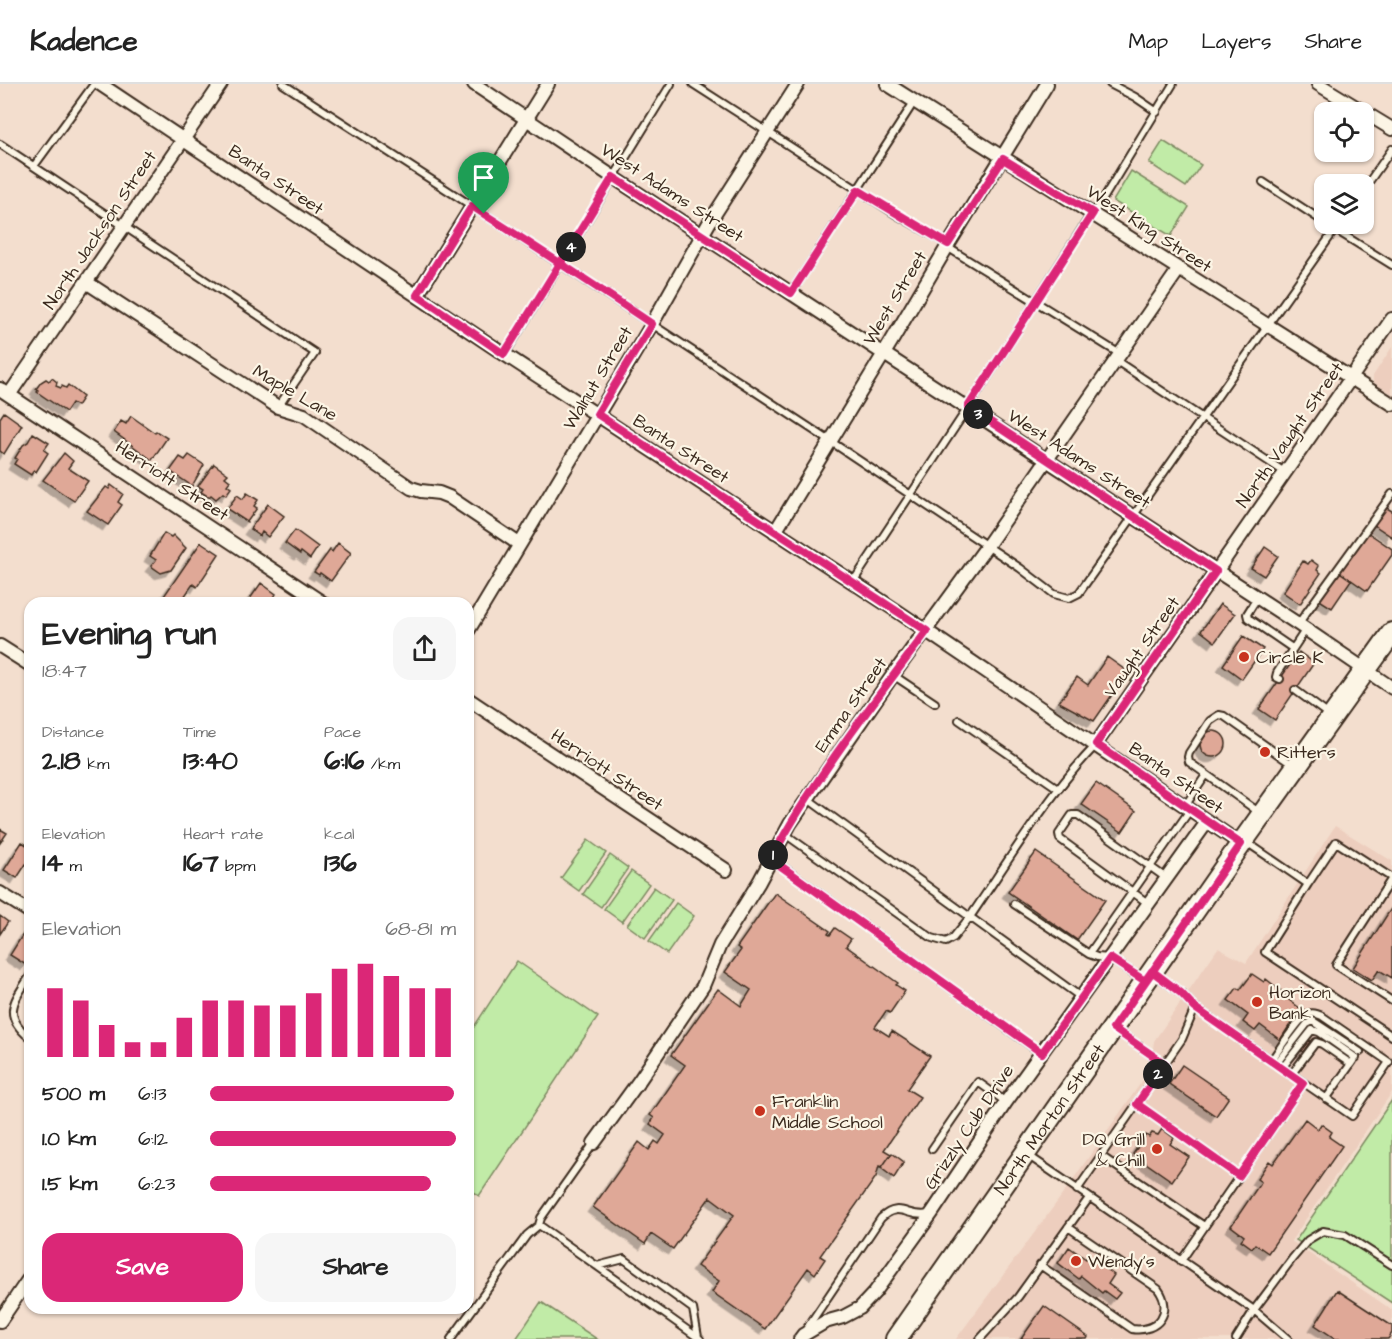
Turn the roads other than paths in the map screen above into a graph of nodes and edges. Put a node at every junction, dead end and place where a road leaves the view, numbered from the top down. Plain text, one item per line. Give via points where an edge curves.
1 (94, 84) edge
2 (100, 84) edge
3 (221, 84) edge
4 (283, 84) edge
5 (474, 84) edge
6 (548, 84) edge
7 (671, 84) edge
8 (693, 84) edge
9 (798, 84) edge
10 (887, 84) edge
11 (1047, 84) edge
12 (1110, 84) edge
13 (1173, 84) edge
14 (1318, 84) edge
15 (914, 102) junction
16 (1157, 112) junction
17 (527, 119) junction
18 (1392, 129) edge
19 (768, 131) junction
20 (184, 140) junction
21 (0, 144) edge
22 (1392, 149) edge
23 (1003, 159) junction
24 (34, 166) junction
25 (1374, 175) edge
26 (613, 177) junction
27 (1263, 182) dead end
28 (858, 190) junction
29 (472, 206) junction
30 (1093, 213) junction
31 (1314, 216) edge
32 (125, 225) junction
33 (1331, 234) edge
34 (1348, 234) edge
35 (702, 235) junction
36 (947, 246) junction
37 (560, 264) junction
38 (1392, 265) edge
39 (1179, 269) junction
40 (86, 282) junction
41 (791, 293) junction
42 (417, 295) junction
43 (1035, 302) junction
44 (1392, 320) edge
45 (652, 324) junction
46 (1267, 325) junction
47 (884, 352) junction
48 (504, 354) junction
49 (1117, 357) junction
50 (1352, 379) junction
51 (4, 392) edge
52 (1392, 404) edge
53 (278, 407) junction
54 (968, 407) junction
55 (597, 414) junction
56 (1201, 418) junction
57 (830, 441) junction
58 (1047, 460) junction
59 (1287, 473) junction
60 (1392, 494) edge
61 (909, 495) junction
62 (1134, 516) junction
63 (775, 532) junction
64 (519, 544) junction
65 (987, 546) junction
66 (1216, 571) junction
67 (853, 582) junction
68 (314, 597) edge
69 (1257, 598) junction
70 (474, 621) edge
71 (1302, 626) junction
72 (927, 631) junction
73 (1391, 636) edge
74 (0, 646) edge
75 (1292, 648) junction
76 (24, 662) edge
77 (1366, 670) junction
78 (893, 675) junction
79 (1280, 679) dead end
80 (1392, 688) edge
81 (1295, 690) dead end
82 (474, 703) edge
83 (935, 703) dead end
84 (1332, 717) junction
85 (959, 720) dead end
86 (1096, 744) junction
87 (1296, 768) junction
88 (1206, 775) junction
89 (1059, 789) junction
90 (807, 799) junction
91 (1188, 808) junction
92 (1263, 815) junction
93 (1207, 822) junction
94 (784, 834) junction
95 (1243, 842) junction
96 (771, 859) junction
97 (1150, 867) junction
98 (726, 870) dead end
99 (1392, 878) edge
100 (1167, 879) junction
101 (1308, 884) junction
102 (1132, 891) junction
103 (0, 892) edge
104 (1014, 904) dead end
105 (1149, 904) junction
106 (24, 908) edge
107 (970, 917) junction
108 (1089, 954) junction
109 (1110, 958) junction
110 (1148, 976) junction
111 (24, 985) edge
112 (1082, 998) junction
113 (1392, 1001) edge
114 (1195, 1008) junction
115 (1113, 1028) junction
116 (24, 1032) edge
117 (1392, 1036) edge
118 (1360, 1052) junction
119 (1042, 1053) junction
120 (1165, 1064) junction
121 (1276, 1064) junction
122 (1351, 1064) junction
123 (1291, 1075) junction
124 (1303, 1083) junction
125 (1326, 1099) junction
126 (1006, 1102) junction
127 (1137, 1104) junction
128 (594, 1143) joint
129 (932, 1149) dead end
130 (1024, 1153) junction
131 (1101, 1156) junction
132 (1239, 1176) junction
133 (1077, 1190) junction
134 (1089, 1198) junction
135 (932, 1213) junction
136 (539, 1225) junction
137 (1204, 1226) junction
138 (1068, 1227) junction
139 (1181, 1261) junction
140 (1040, 1265) junction
141 (1392, 1265) edge
142 (597, 1266) junction
143 (24, 1286) edge
144 (474, 1308) edge
145 (1254, 1310) junction
146 (469, 1314) edge
147 (0, 1321) edge
148 (801, 1337) edge
149 (699, 1338) edge
150 (451, 1339) edge
151 (896, 1339) edge
152 (980, 1339) edge
153 (1236, 1339) edge
154 (1288, 1339) edge

1 - 24 lane
2 - 20 street, Banta Street
3 - 20 street, North Jackson Street
4 - 29 lane
5 - 17 street, West Adams Street
6 - 17 street
7 - 26 lane
8 - 19 lane
9 - 19 street, Walnut Street
10 - 15 street, West King Street
11 - 23 street, West Street
12 - 16 lane
13 - 16 lane
14 - 18 street
15 - 23 street, West King Street
15 - 28 lane
16 - 30 lane
17 - 26 street, West Adams Street
17 - 29 street
19 - 28 lane
19 - 35 street, Walnut Street
20 - 32 street, North Jackson Street
20 - 42 street, Banta Street
21 - 24 lane
22 - 25 lane
23 - 30 street, West King Street
23 - 36 street, West Street
24 - 32 lane
26 - 35 street, West Adams Street
26 - 37 lane
27 - 31 lane
28 - 36 lane
28 - 41 lane
29 - 37 lane
29 - 42 street
30 - 39 street, West King Street
30 - 43 lane
32 - 40 street, North Jackson Street
32 - 53 lane via 315,353
33 - 46 lane
34 - 38 lane
35 - 41 street, West Adams Street
35 - 45 street, Walnut Street
36 - 43 lane
36 - 47 street, West Street
37 - 45 lane
37 - 48 lane
39 - 46 street, West King Street
39 - 49 street, Emma Street
40 - 51 street, North Jackson Street
40 - 53 street, Maple Lane
41 - 47 street, West Adams Street
42 - 48 street, Banta Street
43 - 49 lane
43 - 54 lane
44 - 50 street, North Vaught Street
45 - 55 street, Walnut Street
45 - 57 lane
46 - 50 street, West King Street
46 - 56 lane
47 - 54 street, West Adams Street
47 - 57 street, West Street
48 - 55 street, Banta Street
49 - 56 lane
49 - 58 street, Emma Street
50 - 52 street, West King Street
50 - 59 street, North Vaught Street
51 - 68 street, Herriott Street
53 - 64 street, Maple Lane via 304,415 411,488 449,497
54 - 58 street, West Adams Street
54 - 61 lane
55 - 63 street, Banta Street
55 - 64 street, Walnut Street
56 - 59 lane
56 - 62 lane
57 - 61 lane
57 - 63 street, West Street
58 - 62 street, West Adams Street
58 - 65 street, Emma Street
59 - 66 street, North Vaught Street
60 - 71 lane
61 - 65 lane
61 - 67 lane
62 - 65 lane via 1079,593 1069,598 1054,594
62 - 66 street, West Adams Street
63 - 67 street, Banta Street
64 - 70 street, Walnut Street
65 - 72 street, Emma Street
66 - 69 street, West Adams Street
66 - 86 street, Vaught Street
67 - 72 street, Banta Street
69 - 71 street, West Adams Street
69 - 75 lane via 1248,618
71 - 75 lane
71 - 77 street, West Adams Street
72 - 78 street, Emma Street
72 - 86 street, Banta Street
73 - 77 main road, North Morton Street
74 - 76 street
75 - 79 lane via 1276,673
77 - 80 street, West Adams Street
77 - 84 main road, North Morton Street
78 - 83 lane
78 - 90 street, Emma Street
81 - 84 lane
82 - 98 street, Herriott Street
84 - 87 main road, North Morton Street
85 - 89 lane
86 - 89 lane
86 - 91 street, Banta Street
87 - 88 lane via 1219,715 1209,721 1188,757
87 - 92 main road, North Morton Street
88 - 91 lane
88 - 92 lane
89 - 107 lane
90 - 94 street, Emma Street
90 - 107 lane
91 - 93 street, Banta Street
91 - 97 lane
92 - 95 main road, North Morton Street
93 - 95 street, Banta Street
93 - 100 street, Grizzly Cub Drive
94 - 96 street, Emma Street
94 - 107 lane via 932,938 946,942
95 - 101 lane
95 - 110 main road, North Morton Street
96 - 119 lane
96 - 128 street, Emma Street via 720,945 703,986
97 - 100 lane
97 - 102 lane
97 - 102 lane via 1072,815 1059,834 1060,839
99 - 101 lane via 1336,842
99 - 113 lane via 1336,965
100 - 105 street, Grizzly Cub Drive
101 - 117 lane via 1265,952
102 - 105 lane
102 - 108 lane
103 - 106 street
104 - 108 lane
105 - 109 street, Grizzly Cub Drive
107 - 112 lane
108 - 109 lane
109 - 110 lane
109 - 112 street, Grizzly Cub Drive
110 - 114 lane via 1181,993
110 - 115 main road, North Morton Street
111 - 116 lane via 12,1014
112 - 119 street, Grizzly Cub Drive
114 - 120 lane via 1182,1039
114 - 121 lane
115 - 120 lane
115 - 130 main road, North Morton Street
118 - 121 lane via 1312,1030
118 - 121 lane via 1322,1016 1313,1013 1301,1020
118 - 122 lane
118 - 125 lane via 1389,1062 1352,1116
119 - 126 street, Grizzly Cub Drive
120 - 127 lane
121 - 123 lane
122 - 123 lane via 1316,1042
122 - 125 lane
123 - 124 lane
124 - 125 lane
124 - 132 lane
126 - 129 lane via 978,1082
126 - 135 street, Grizzly Cub Drive
127 - 131 lane
127 - 132 lane
128 - 136 lane
130 - 133 lane
130 - 151 main road, North Morton Street
131 - 133 lane
131 - 137 lane
132 - 137 lane
133 - 134 lane
134 - 138 lane
134 - 139 lane
135 - 148 street, Grizzly Cub Drive via 860,1308
135 - 148 lane via 889,1211
136 - 142 lane
136 - 144 lane via 527,1235
137 - 139 lane
138 - 140 lane
138 - 140 lane via 1158,1288 1164,1297 1161,1318 1144,1331 1132,1329
139 - 145 lane
140 - 152 lane via 1018,1297
141 - 145 lane via 1345,1235 1323,1231 1308,1240
142 - 149 lane
142 - 149 lane via 624,1260 693,1309
143 - 147 street
145 - 153 lane
145 - 154 lane
146 - 150 lane

